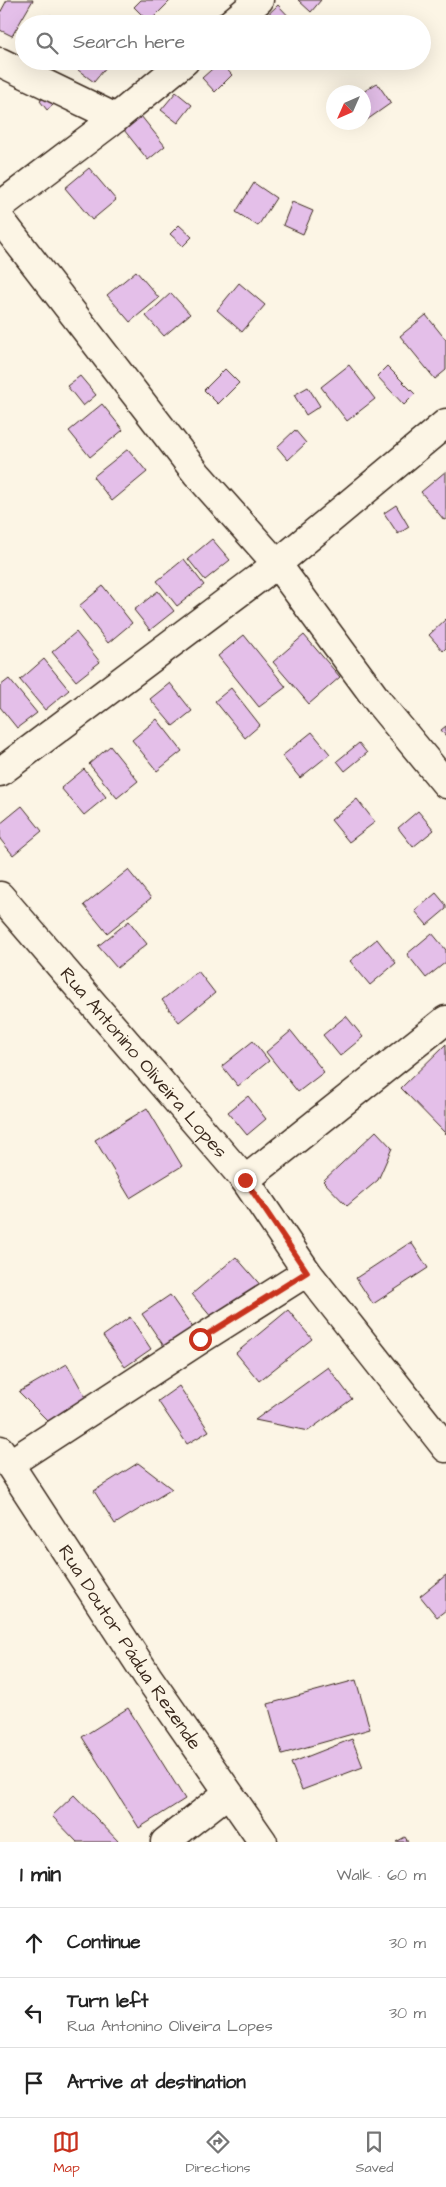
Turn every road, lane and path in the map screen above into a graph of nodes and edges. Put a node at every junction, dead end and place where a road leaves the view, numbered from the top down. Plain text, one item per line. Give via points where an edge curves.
1 (259, 0) edge
2 (241, 15) edge
3 (0, 62) edge
4 (15, 69) edge
5 (17, 70) edge
6 (174, 70) edge
7 (116, 118) junction
8 (0, 206) edge
9 (0, 219) edge
10 (446, 423) edge
11 (277, 564) junction
12 (0, 772) edge
13 (446, 784) edge
14 (0, 896) edge
15 (446, 1020) edge
16 (245, 1180) junction
17 (307, 1272) junction
18 (446, 1448) edge
19 (5, 1457) edge
20 (228, 1793) junction
21 (165, 1842) edge
22 (263, 1842) edge

1 - 2 street
3 - 4 street
5 - 7 street
6 - 7 street
7 - 8 street
9 - 11 street via 196,474
10 - 11 street
11 - 12 street
11 - 13 street via 380,704
14 - 16 street, Rua Antonino Oliveira Lopes
15 - 16 street
16 - 17 street, Rua Antonino Oliveira Lopes
17 - 18 street, Rua Antonino Oliveira Lopes
17 - 19 street
19 - 20 street, Rua Doutor Pádua Rezende via 148,1677
20 - 21 street
20 - 22 street, Rua Doutor Pádua Rezende

